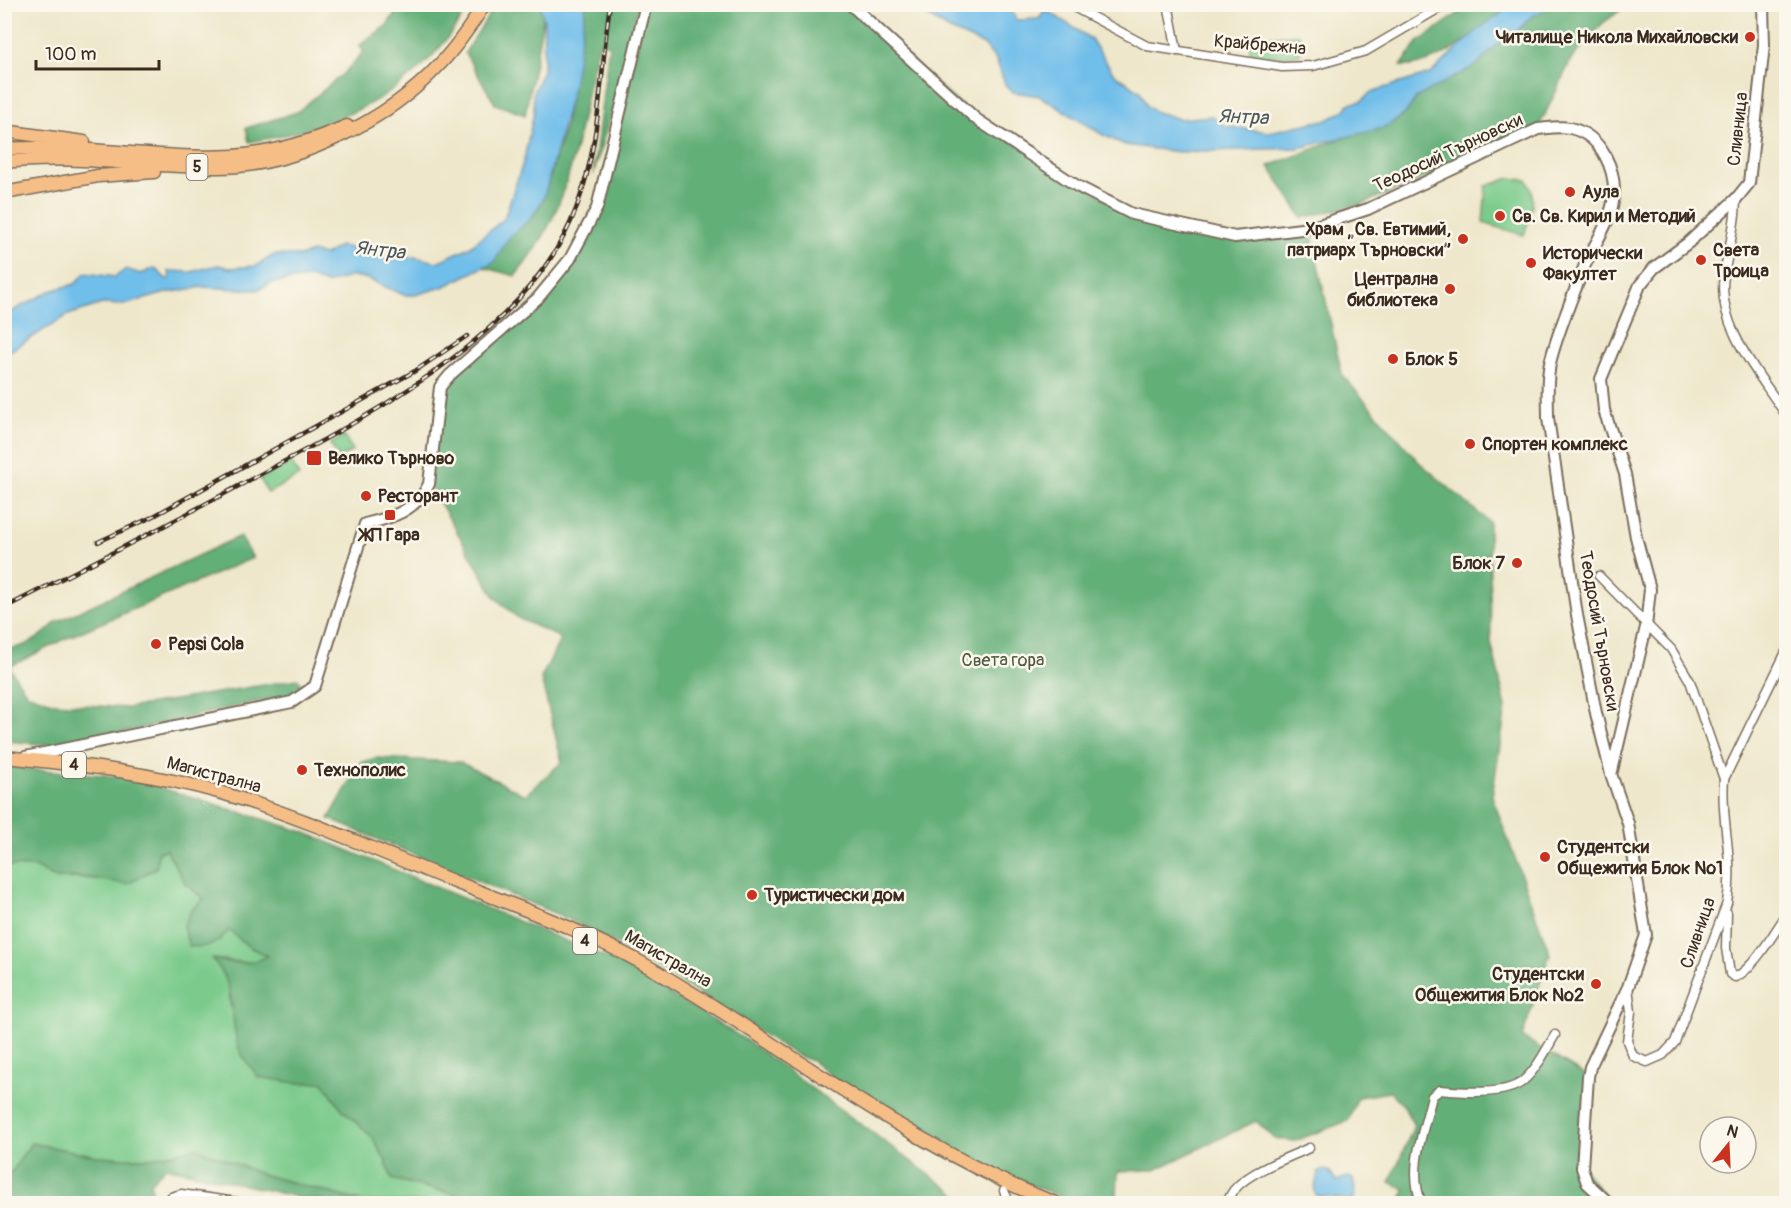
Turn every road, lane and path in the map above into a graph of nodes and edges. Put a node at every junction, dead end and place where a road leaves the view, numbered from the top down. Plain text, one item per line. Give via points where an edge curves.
1 (485, 4) edge
2 (646, 4) edge
3 (850, 4) edge
4 (1068, 4) edge
5 (1168, 4) edge
6 (1446, 4) edge
7 (1763, 6) edge
8 (1177, 51) junction
9 (379, 112) junction
10 (4, 131) edge
11 (4, 138) edge
12 (63, 139) junction
13 (4, 149) edge
14 (137, 152) junction
15 (4, 162) edge
16 (215, 167) junction
17 (4, 193) edge
18 (1736, 199) junction
19 (1786, 415) edge
20 (1599, 576) dead end
21 (1646, 627) junction
22 (1786, 652) edge
23 (4, 756) edge
24 (19, 758) junction
25 (129, 773) junction
26 (1611, 774) junction
27 (1724, 778) junction
28 (1727, 903) junction
29 (1786, 915) edge
30 (1628, 987) junction
31 (1555, 1035) dead end
32 (1309, 1148) dead end
33 (1004, 1191) junction
34 (169, 1203) edge
35 (250, 1203) edge
36 (1010, 1203) edge
37 (1034, 1203) edge
38 (1058, 1203) edge
39 (1236, 1203) edge
40 (1422, 1203) edge
41 (1610, 1203) edge

1 - 9 main road, 5 via 442,63
2 - 24 street via 597,208 570,259 538,298 440,387 429,484 423,497 405,512 365,524 315,686 292,702
3 - 26 street, Теодосий Търновски via 976,119 1077,186 1132,214 1235,237 1310,228 1368,209 1538,129 1566,127 1592,137 1615,182 1612,206 1585,265 1550,361 1548,418 1577,615
4 - 8 street, Крайбрежна via 1147,46
5 - 8 street
6 - 8 street, Крайбрежна via 1366,51 1313,66 1282,67
7 - 18 street, Сливница via 1764,45 1749,183
9 - 14 main road, 5 via 288,147 244,154
9 - 16 main road, 5 via 337,140 288,157
10 - 12 main road
11 - 12 main road
12 - 14 main road
13 - 14 main road, 5
15 - 16 main road, 5 via 72,160
16 - 17 main road via 98,176
18 - 19 street, Сливница via 1736,222 1723,278 1725,312
18 - 21 street via 1654,268 1640,285 1601,379 1604,410 1625,474 1650,589
20 - 21 street
21 - 26 street
21 - 27 street via 1671,649 1690,681
22 - 27 street, Сливница
23 - 24 main road, Магистрална / 4
24 - 25 main road, Магистрална / 4
25 - 33 main road, Магистрална / 4 via 220,798 305,828 606,950 672,987 909,1140
25 - 38 main road, Магистрална / 4 via 266,807 608,945 912,1133 988,1175
26 - 30 street, Теодосий Търновски via 1628,823 1646,935
27 - 28 street, Сливница via 1722,799 1730,843 1731,885
28 - 29 street via 1727,964 1730,974 1736,977 1752,962
28 - 30 street, Сливница via 1675,1042 1663,1055 1647,1062 1633,1056 1627,1041 1631,1012
30 - 41 street, Теодосий Търновски via 1590,1067 1584,1107 1584,1176
31 - 40 street via 1540,1061 1519,1084 1498,1090 1440,1090 1432,1096 1416,1167
32 - 39 street via 1265,1168 1234,1188 1230,1196
33 - 36 street
33 - 37 main road, Магистрална / 4
34 - 35 street via 171,1197 181,1194

